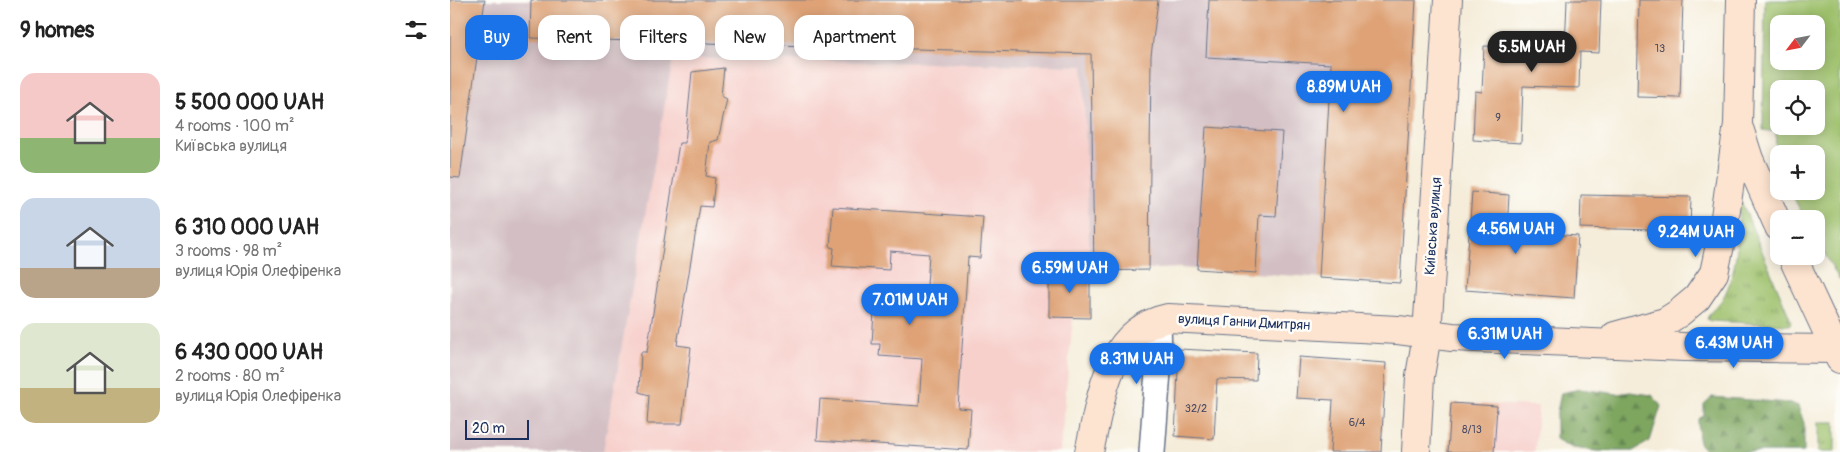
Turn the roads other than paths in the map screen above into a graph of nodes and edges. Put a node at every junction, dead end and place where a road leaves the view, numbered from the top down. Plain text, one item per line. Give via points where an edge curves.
1 (1448, 0) edge
2 (1741, 0) edge
3 (1738, 124) junction
4 (1771, 210) edge
5 (1796, 265) edge
6 (1158, 320) junction
7 (1427, 335) junction
8 (1584, 342) junction
9 (1838, 352) edge
10 (1089, 452) edge
11 (1152, 452) edge
12 (1416, 452) edge

1 - 7 street, Київська вулиця
2 - 3 street
3 - 4 street via 1748,159
3 - 8 street via 1714,274 1697,298 1680,314 1665,322
5 - 9 street
6 - 7 street, вулиця Ганни Дмитрян via 1178,318 1318,325
6 - 10 street, вулиця Ганни Дмитрян via 1138,331 1115,357 1106,377
6 - 11 street via 1159,358
7 - 8 street, вулиця Ганни Дмитрян
7 - 12 street, Київська вулиця via 1420,376
8 - 9 street

